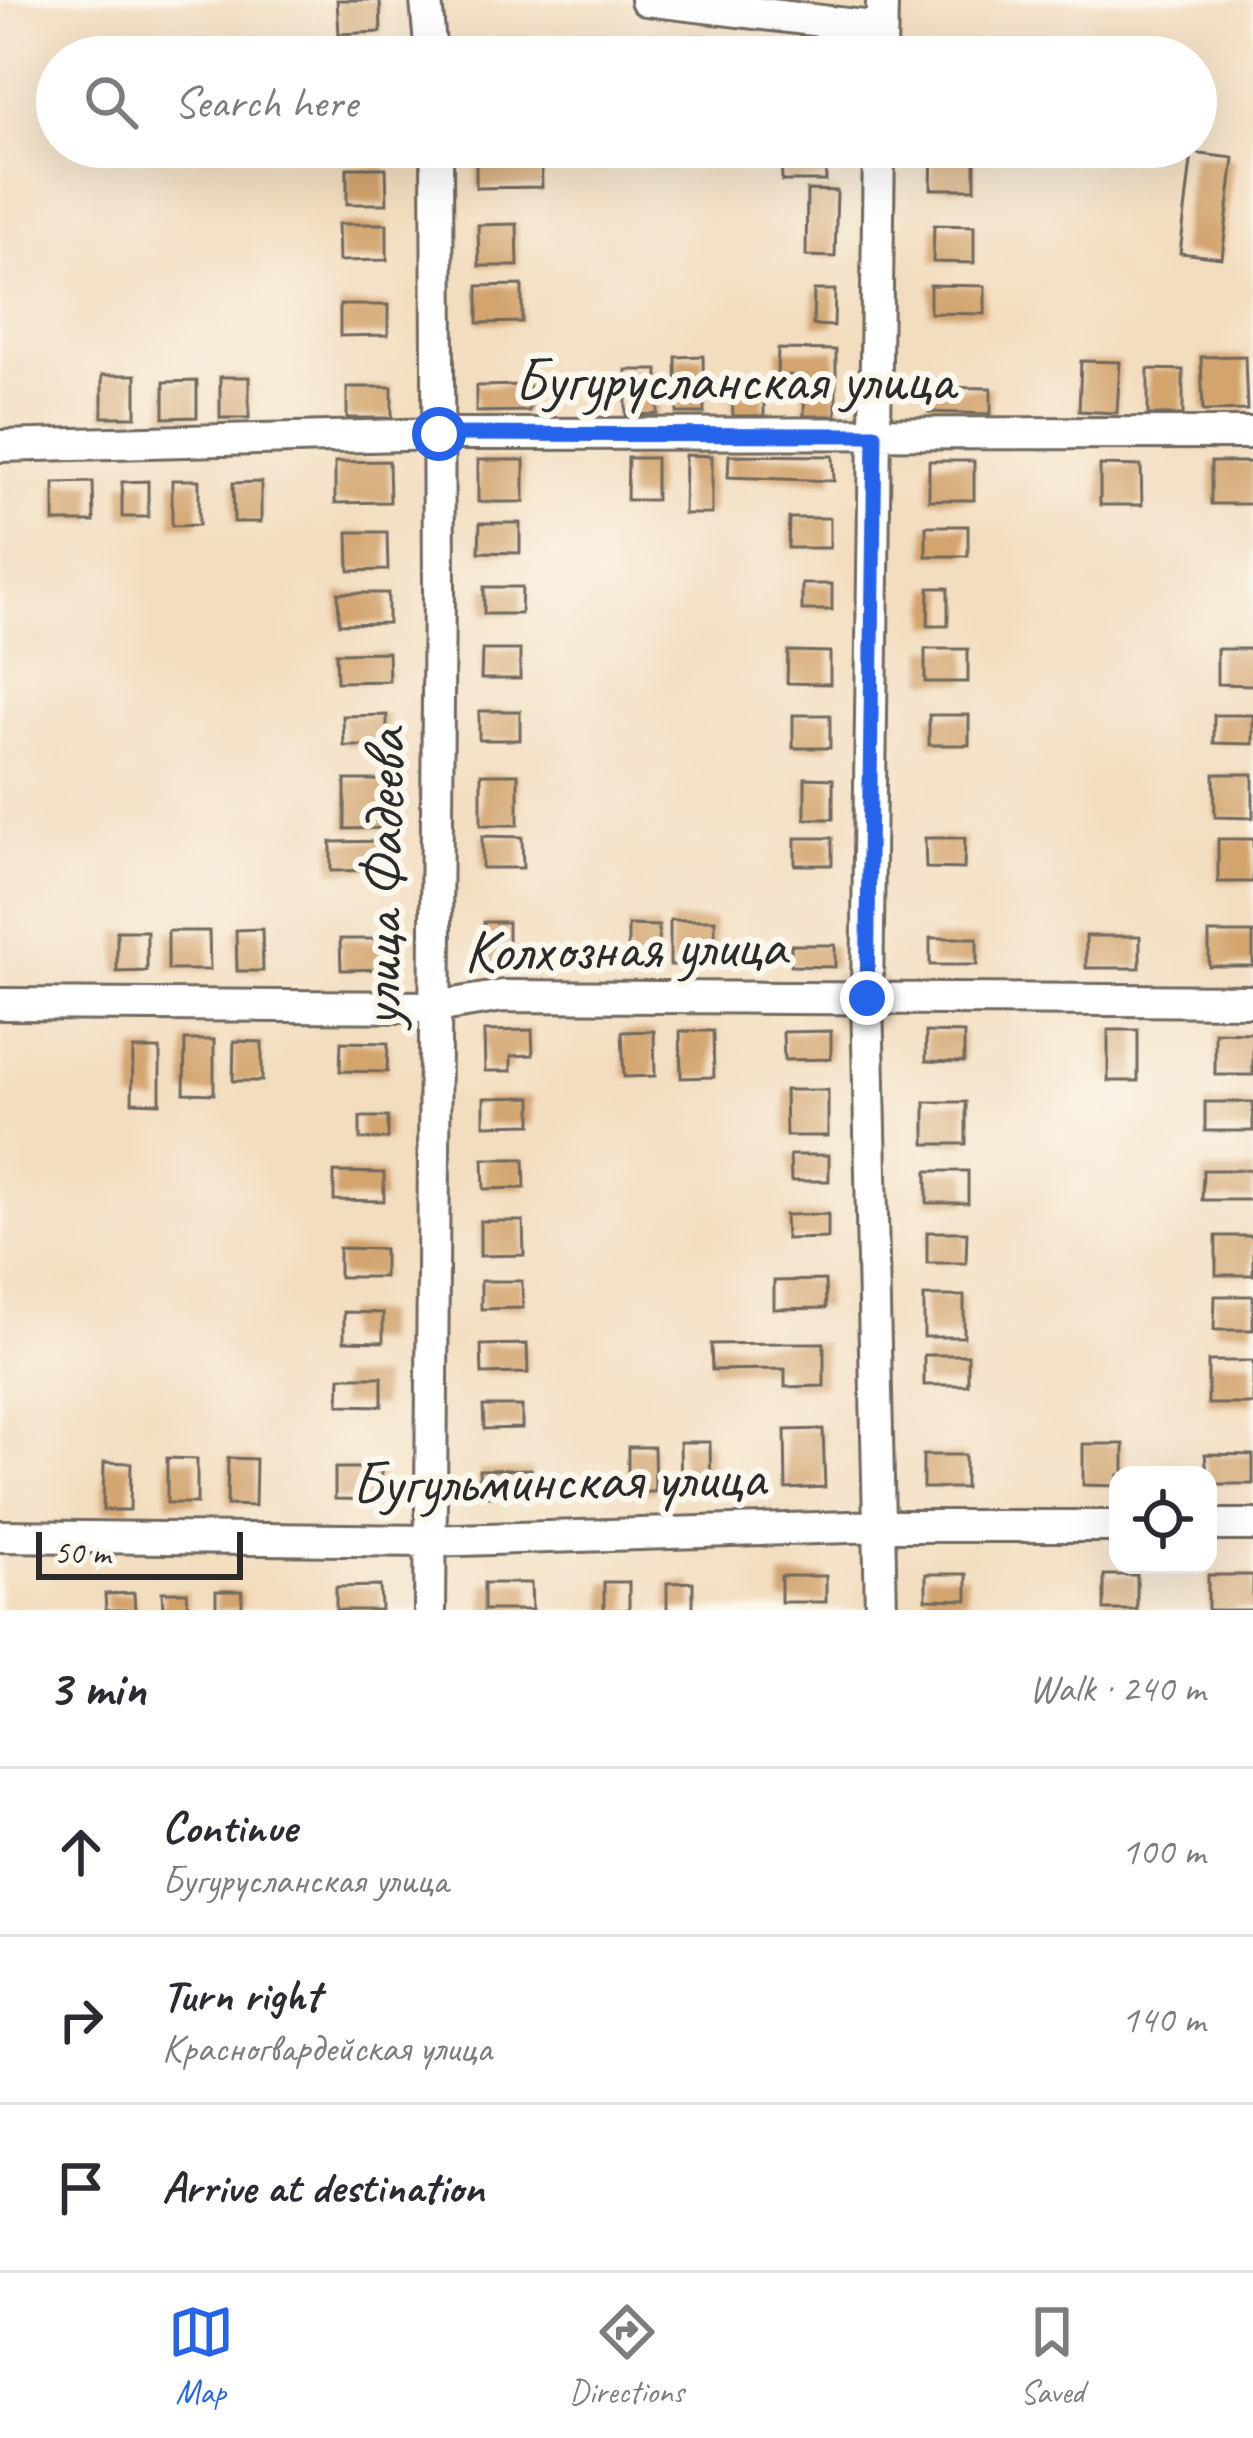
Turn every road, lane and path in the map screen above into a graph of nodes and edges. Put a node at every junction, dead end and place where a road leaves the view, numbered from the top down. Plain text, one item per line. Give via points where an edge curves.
1 (426, 0) edge
2 (646, 0) edge
3 (881, 28) edge
4 (429, 36) edge
5 (436, 168) edge
6 (879, 168) edge
7 (1253, 433) edge
8 (439, 434) junction
9 (875, 435) junction
10 (0, 446) edge
11 (867, 998) junction
12 (1253, 1001) edge
13 (0, 1004) edge
14 (434, 1007) junction
15 (1217, 1525) edge
16 (1253, 1525) edge
17 (880, 1526) junction
18 (1109, 1526) edge
19 (0, 1536) edge
20 (429, 1541) junction
21 (430, 1610) edge
22 (881, 1610) edge

1 - 4 street
2 - 3 street
5 - 8 street, улица Фадеева
6 - 9 street
7 - 9 street, Бугурусланская улица
8 - 9 street, Бугурусланская улица
8 - 10 street, Бугурусланская улица
8 - 14 street, улица Фадеева
9 - 11 street
11 - 12 street, Колхозная улица
11 - 14 street, Колхозная улица via 503,995
11 - 17 street
13 - 14 street, Колхозная улица
14 - 20 street, улица Фадеева
15 - 16 street
17 - 18 street, Бугульминская улица
17 - 20 street, Бугульминская улица
17 - 22 street
19 - 20 street, Бугульминская улица
20 - 21 street, улица Фадеева

